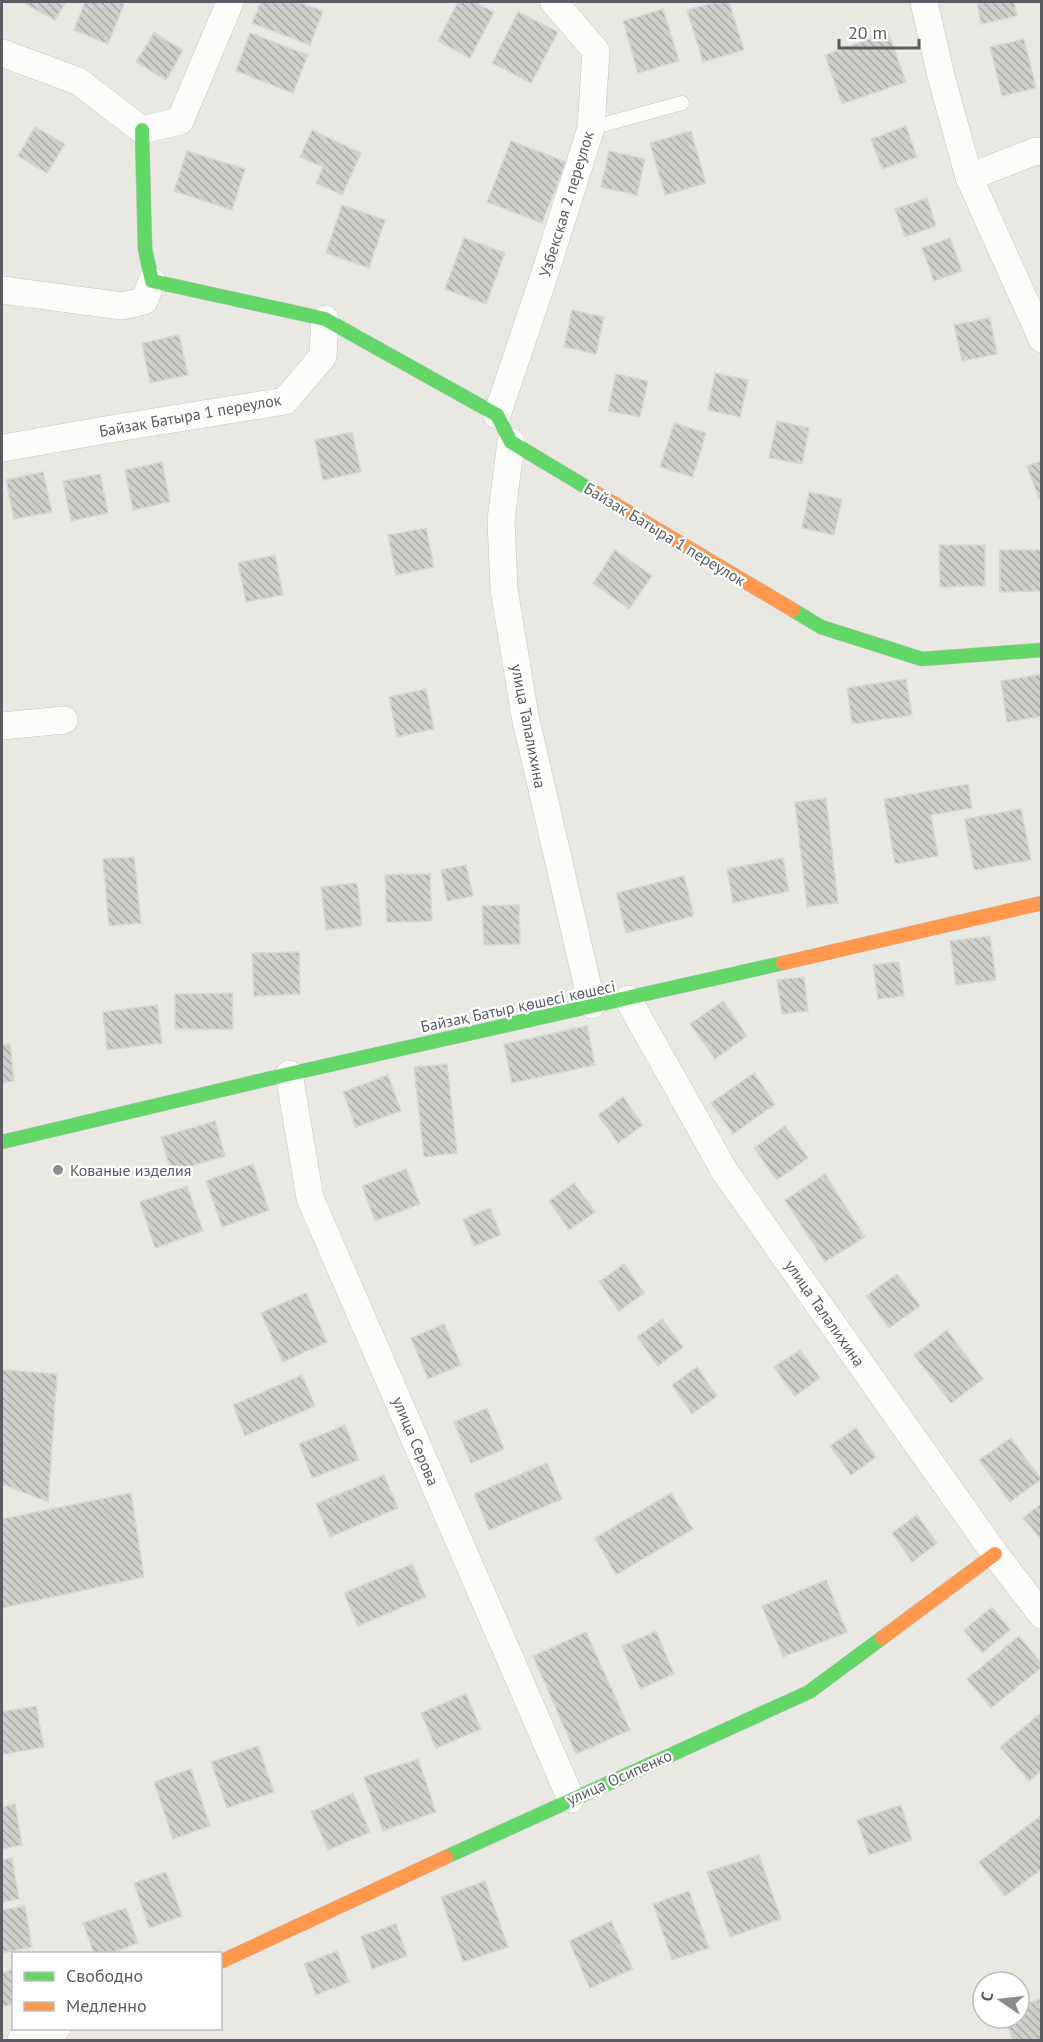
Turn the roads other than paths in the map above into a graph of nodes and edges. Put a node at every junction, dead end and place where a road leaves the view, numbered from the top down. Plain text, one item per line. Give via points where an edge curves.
1 (230, 2) edge
2 (554, 2) edge
3 (924, 2) edge
4 (2, 53) edge
5 (682, 103) dead end
6 (591, 128) junction
7 (142, 130) junction
8 (1041, 152) edge
9 (969, 177) junction
10 (152, 281) junction
11 (2, 290) edge
12 (325, 319) junction
13 (1041, 339) edge
14 (497, 415) junction
15 (511, 442) junction
16 (3, 448) edge
17 (1041, 650) edge
18 (64, 720) dead end
19 (2, 726) edge
20 (1041, 903) edge
21 (628, 999) junction
22 (592, 1005) junction
23 (289, 1074) junction
24 (2, 1142) edge
25 (995, 1554) junction
26 (1041, 1615) edge
27 (571, 1798) junction
28 (222, 1961) edge
29 (51, 2030) edge
30 (21, 2040) edge

1 - 7 street via 180,121
2 - 6 street, Узбекская 2 переулок via 596,51
3 - 9 street
4 - 7 street via 78,81
5 - 6 lane
6 - 14 street, Узбекская 2 переулок
7 - 10 street via 145,249
8 - 9 street
9 - 13 street
10 - 11 street via 144,301 122,306
10 - 12 street
12 - 14 street
12 - 16 street, Байзак Батыра 1 переулок via 323,356 285,401
14 - 15 street
15 - 17 street, Байзак Батыра 1 переулок via 821,627 922,659
15 - 22 street, улица Талалихина via 501,520 504,589 525,716
18 - 19 street
20 - 21 street, Байзақ Батыр қөшесі көшесі
21 - 22 street, Байзақ Батыр қөшесі көшесі
21 - 25 street, улица Талалихина via 725,1172
22 - 23 street, Байзақ Батыр қөшесі көшесі
23 - 24 street, Байзақ Батыр қөшесі көшесі
23 - 27 street, улица Серова via 310,1198
25 - 26 street, улица Талалихина
25 - 27 street, улица Осипенко via 809,1692
27 - 28 street, улица Осипенко
29 - 30 street

